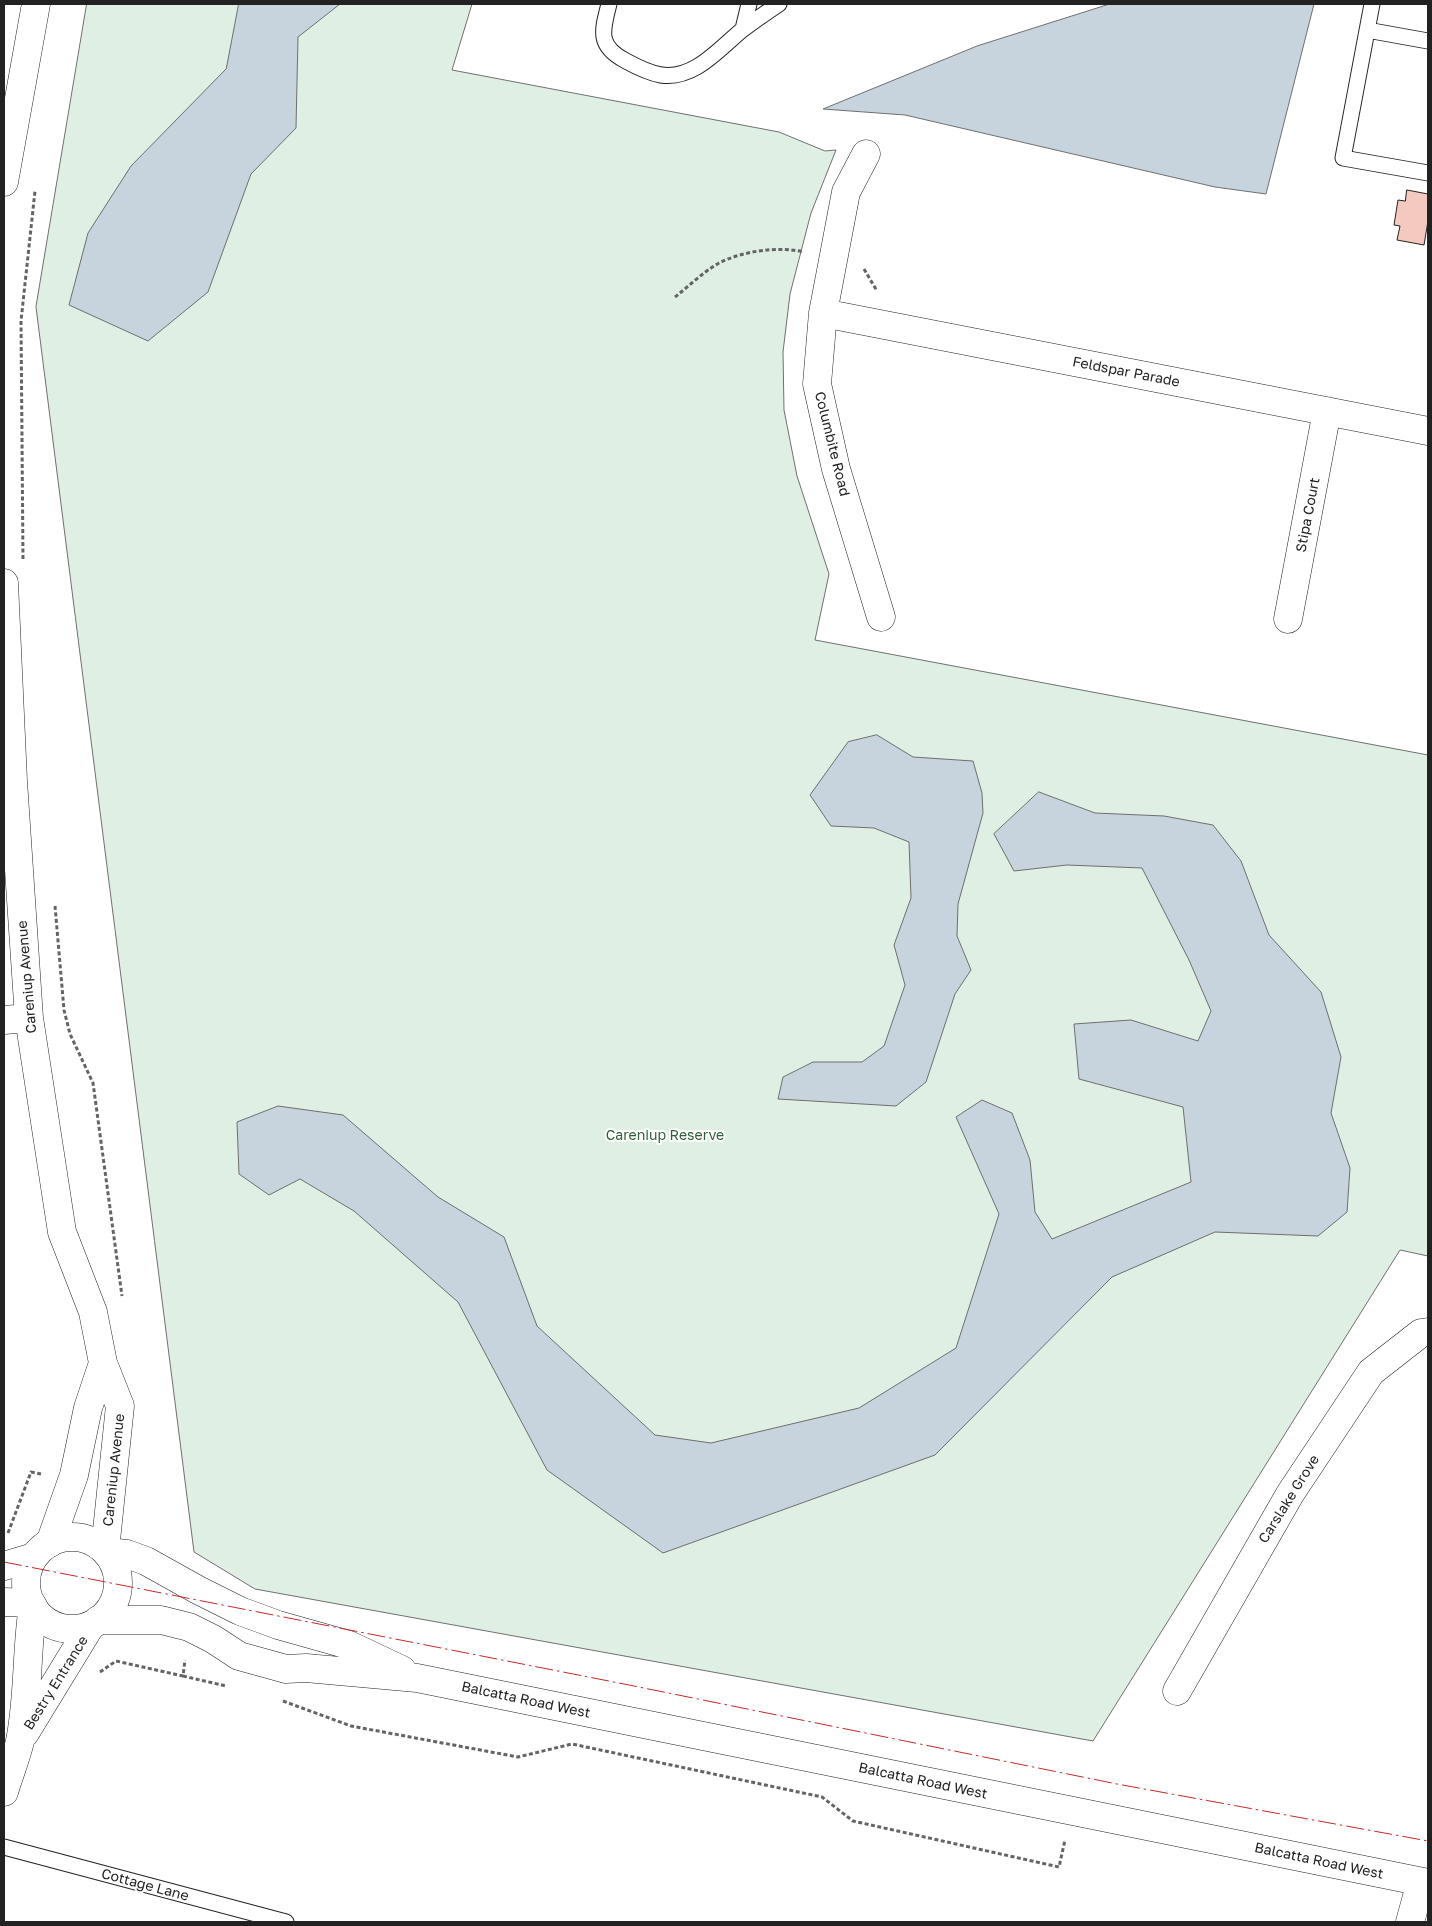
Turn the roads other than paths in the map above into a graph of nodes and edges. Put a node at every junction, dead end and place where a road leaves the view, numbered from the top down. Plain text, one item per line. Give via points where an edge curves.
1 (36, 4) edge
2 (609, 4) edge
3 (749, 4) edge
4 (779, 4) edge
5 (1372, 4) edge
6 (743, 29) junction
7 (1367, 30) junction
8 (1428, 41) edge
9 (866, 154) dead end
10 (1428, 173) edge
11 (4, 182) edge
12 (824, 313) junction
13 (1327, 411) junction
14 (1428, 431) edge
15 (4, 583) edge
16 (881, 617) dead end
17 (1288, 619) dead end
18 (16, 1019) edge
19 (1428, 1332) edge
20 (103, 1363) junction
21 (42, 1550) junction
22 (106, 1551) junction
23 (4, 1566) edge
24 (4, 1602) edge
25 (32, 1605) junction
26 (94, 1623) junction
27 (417, 1678) junction
28 (1177, 1691) dead end
29 (20, 1741) junction
30 (4, 1792) edge
31 (4, 1847) edge
32 (1425, 1883) edge
33 (286, 1922) edge
34 (1410, 1922) edge

1 - 11 street
2 - 6 lane via 603,32 604,43 610,52 635,66 662,75 681,74 700,66
3 - 6 lane
4 - 6 lane
5 - 7 lane
7 - 8 lane
7 - 10 lane via 1343,158
9 - 12 street, Columbite Road via 846,192
12 - 13 street, Feldspar Parade
12 - 16 street, Columbite Road via 817,384 836,469
13 - 14 street, Feldspar Parade
13 - 17 street, Stipa Court
15 - 18 street, Careniup Avenue via 13,781
18 - 20 street, Careniup Avenue via 62,1232 93,1312
19 - 28 street, Carslake Grove via 1421,1333 1371,1372 1290,1494
20 - 21 street, Careniup Avenue via 88,1408 74,1475
20 - 22 street, Careniup Avenue via 120,1406
21 - 22 street via 62,1538 82,1538
21 - 23 street
21 - 25 street via 26,1580
22 - 26 street via 116,1568 118,1591 107,1613
22 - 27 street, Balcatta Road West via 146,1561 240,1611 349,1645
24 - 25 street
25 - 26 street via 44,1618 59,1626 75,1628
25 - 29 street, Bestry Entrance
26 - 27 street, Balcatta Road West via 162,1620 213,1638 239,1656 286,1669
26 - 29 street, Bestry Entrance
27 - 32 street, Balcatta Road West
29 - 30 street, Bestry Entrance
31 - 33 lane, Cottage Lane
32 - 34 street

